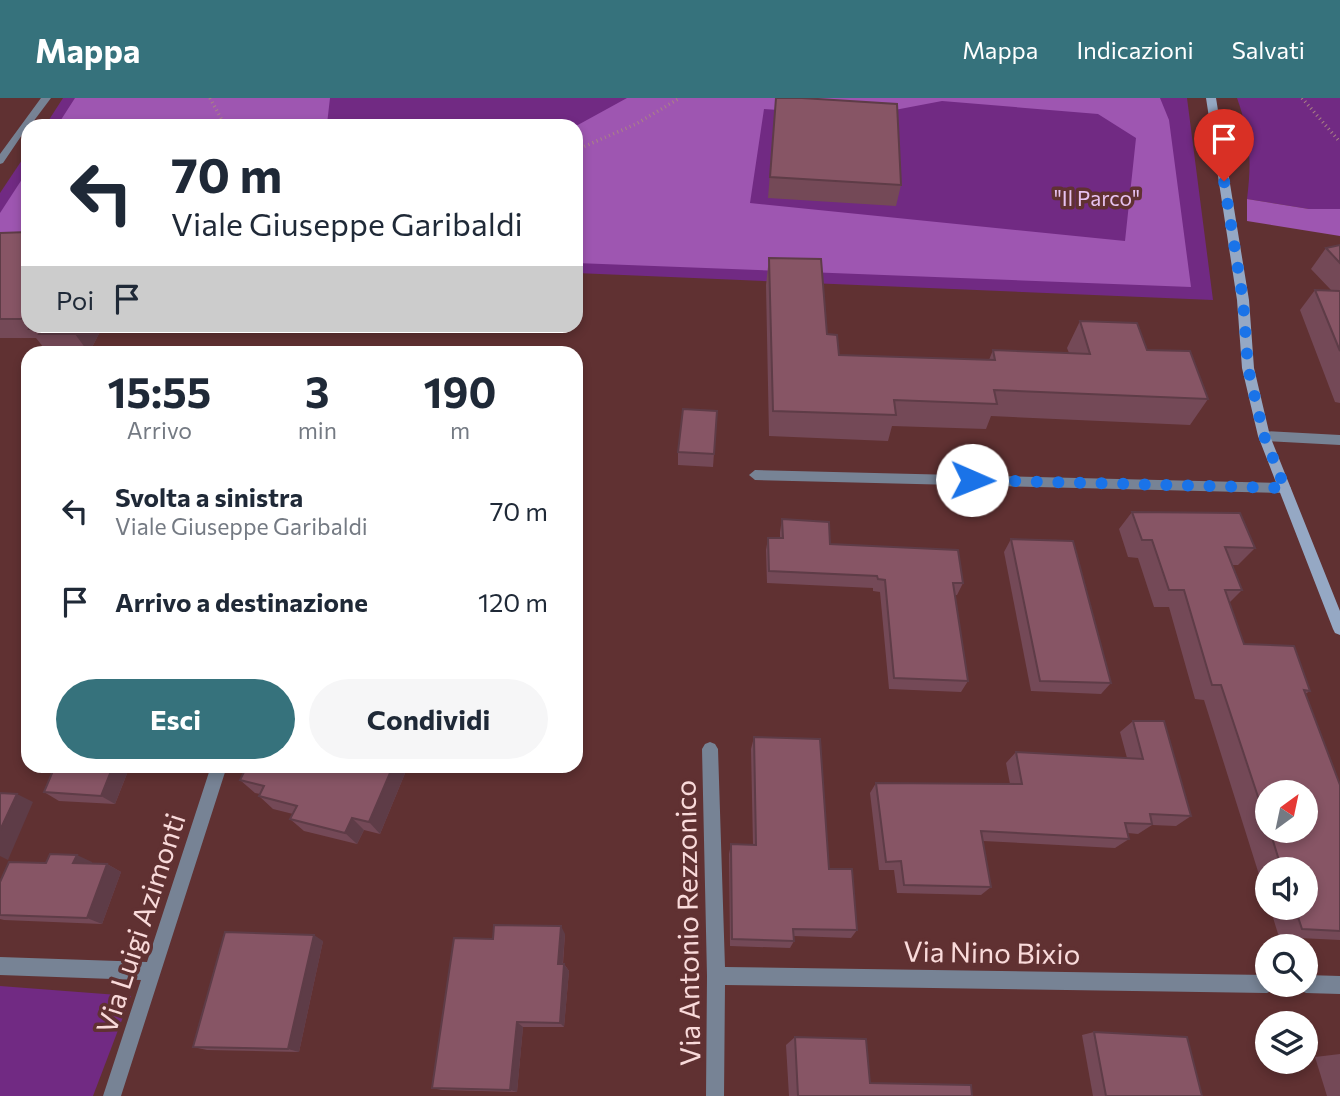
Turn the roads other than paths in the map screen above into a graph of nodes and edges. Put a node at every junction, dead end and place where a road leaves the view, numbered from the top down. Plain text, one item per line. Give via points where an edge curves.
1 (46, 98) edge
2 (1211, 98) edge
3 (31, 119) edge
4 (21, 132) edge
5 (0, 161) edge
6 (1264, 436) junction
7 (1340, 440) edge
8 (755, 475) dead end
9 (1285, 488) junction
10 (1340, 629) edge
11 (710, 749) dead end
12 (217, 773) edge
13 (0, 966) edge
14 (150, 971) junction
15 (716, 976) junction
16 (1255, 984) edge
17 (1318, 984) edge
18 (1340, 985) edge
19 (112, 1096) edge
20 (715, 1096) edge

1 - 3 street
2 - 6 main road via 1243,300 1248,368
4 - 5 street
6 - 7 street
6 - 9 main road
8 - 9 street
9 - 10 main road
11 - 15 street, Via Antonio Rezzonico
12 - 14 street, Via Luigi Azimonti
13 - 14 street
14 - 19 street, Via Luigi Azimonti
15 - 16 street, Via Nino Bixio
15 - 20 street, Via Antonio Rezzonico
17 - 18 street

